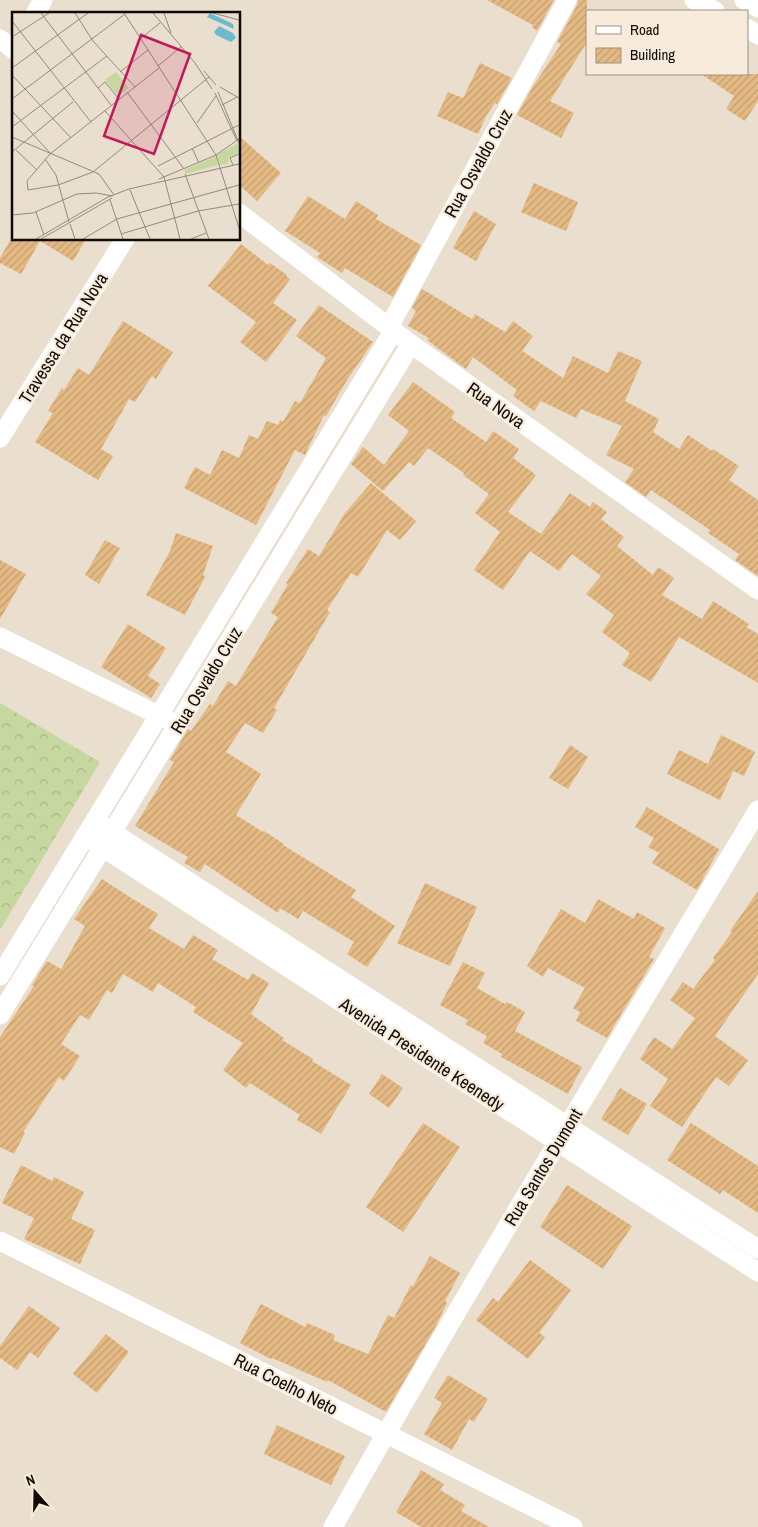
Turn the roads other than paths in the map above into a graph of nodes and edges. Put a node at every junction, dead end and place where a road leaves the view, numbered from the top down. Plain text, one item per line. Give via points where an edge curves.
1 (43, 0) edge
2 (567, 0) edge
3 (694, 0) edge
4 (744, 0) edge
5 (758, 8) edge
6 (713, 10) edge
7 (36, 12) edge
8 (0, 39) edge
9 (12, 48) edge
10 (240, 214) edge
11 (125, 240) edge
12 (391, 328) junction
13 (411, 344) junction
14 (0, 438) edge
15 (758, 590) edge
16 (0, 637) edge
17 (159, 715) junction
18 (178, 724) junction
19 (758, 810) edge
20 (90, 829) junction
21 (107, 840) junction
22 (5, 955) edge
23 (29, 968) junction
24 (0, 976) edge
25 (0, 1015) edge
26 (568, 1126) junction
27 (558, 1142) junction
28 (0, 1241) edge
29 (758, 1249) edge
30 (758, 1272) edge
31 (385, 1434) junction
32 (333, 1527) edge
33 (573, 1527) edge

1 - 7 street
2 - 12 street, Rua Osvaldo Cruz
3 - 6 street
4 - 5 street
8 - 9 street
10 - 12 street, Rua Nova
11 - 14 street, Travessa da Rua Nova
12 - 13 street, Rua Nova
12 - 17 street, Rua Osvaldo Cruz
13 - 15 street, Rua Nova
13 - 18 street, Rua Osvaldo Cruz
16 - 17 street
17 - 18 street
17 - 20 street, Rua Osvaldo Cruz
18 - 21 street, Rua Osvaldo Cruz
19 - 26 street, Rua Santos Dumont
20 - 21 street, Avenida Presidente Keenedy
20 - 22 street, Rua Osvaldo Cruz
21 - 23 street, Rua Osvaldo Cruz
21 - 26 street, Avenida Presidente Keenedy
21 - 27 street, Avenida Presidente Keenedy
22 - 23 street
22 - 24 street, Rua Osvaldo Cruz
23 - 25 street, Rua Osvaldo Cruz
26 - 27 street, Rua Santos Dumont
26 - 29 street, Avenida Presidente Keenedy
27 - 30 street, Avenida Presidente Keenedy
27 - 31 street, Rua Santos Dumont
28 - 31 street, Rua Coelho Neto
31 - 32 street, Rua Santos Dumont
31 - 33 street, Rua Coelho Neto

